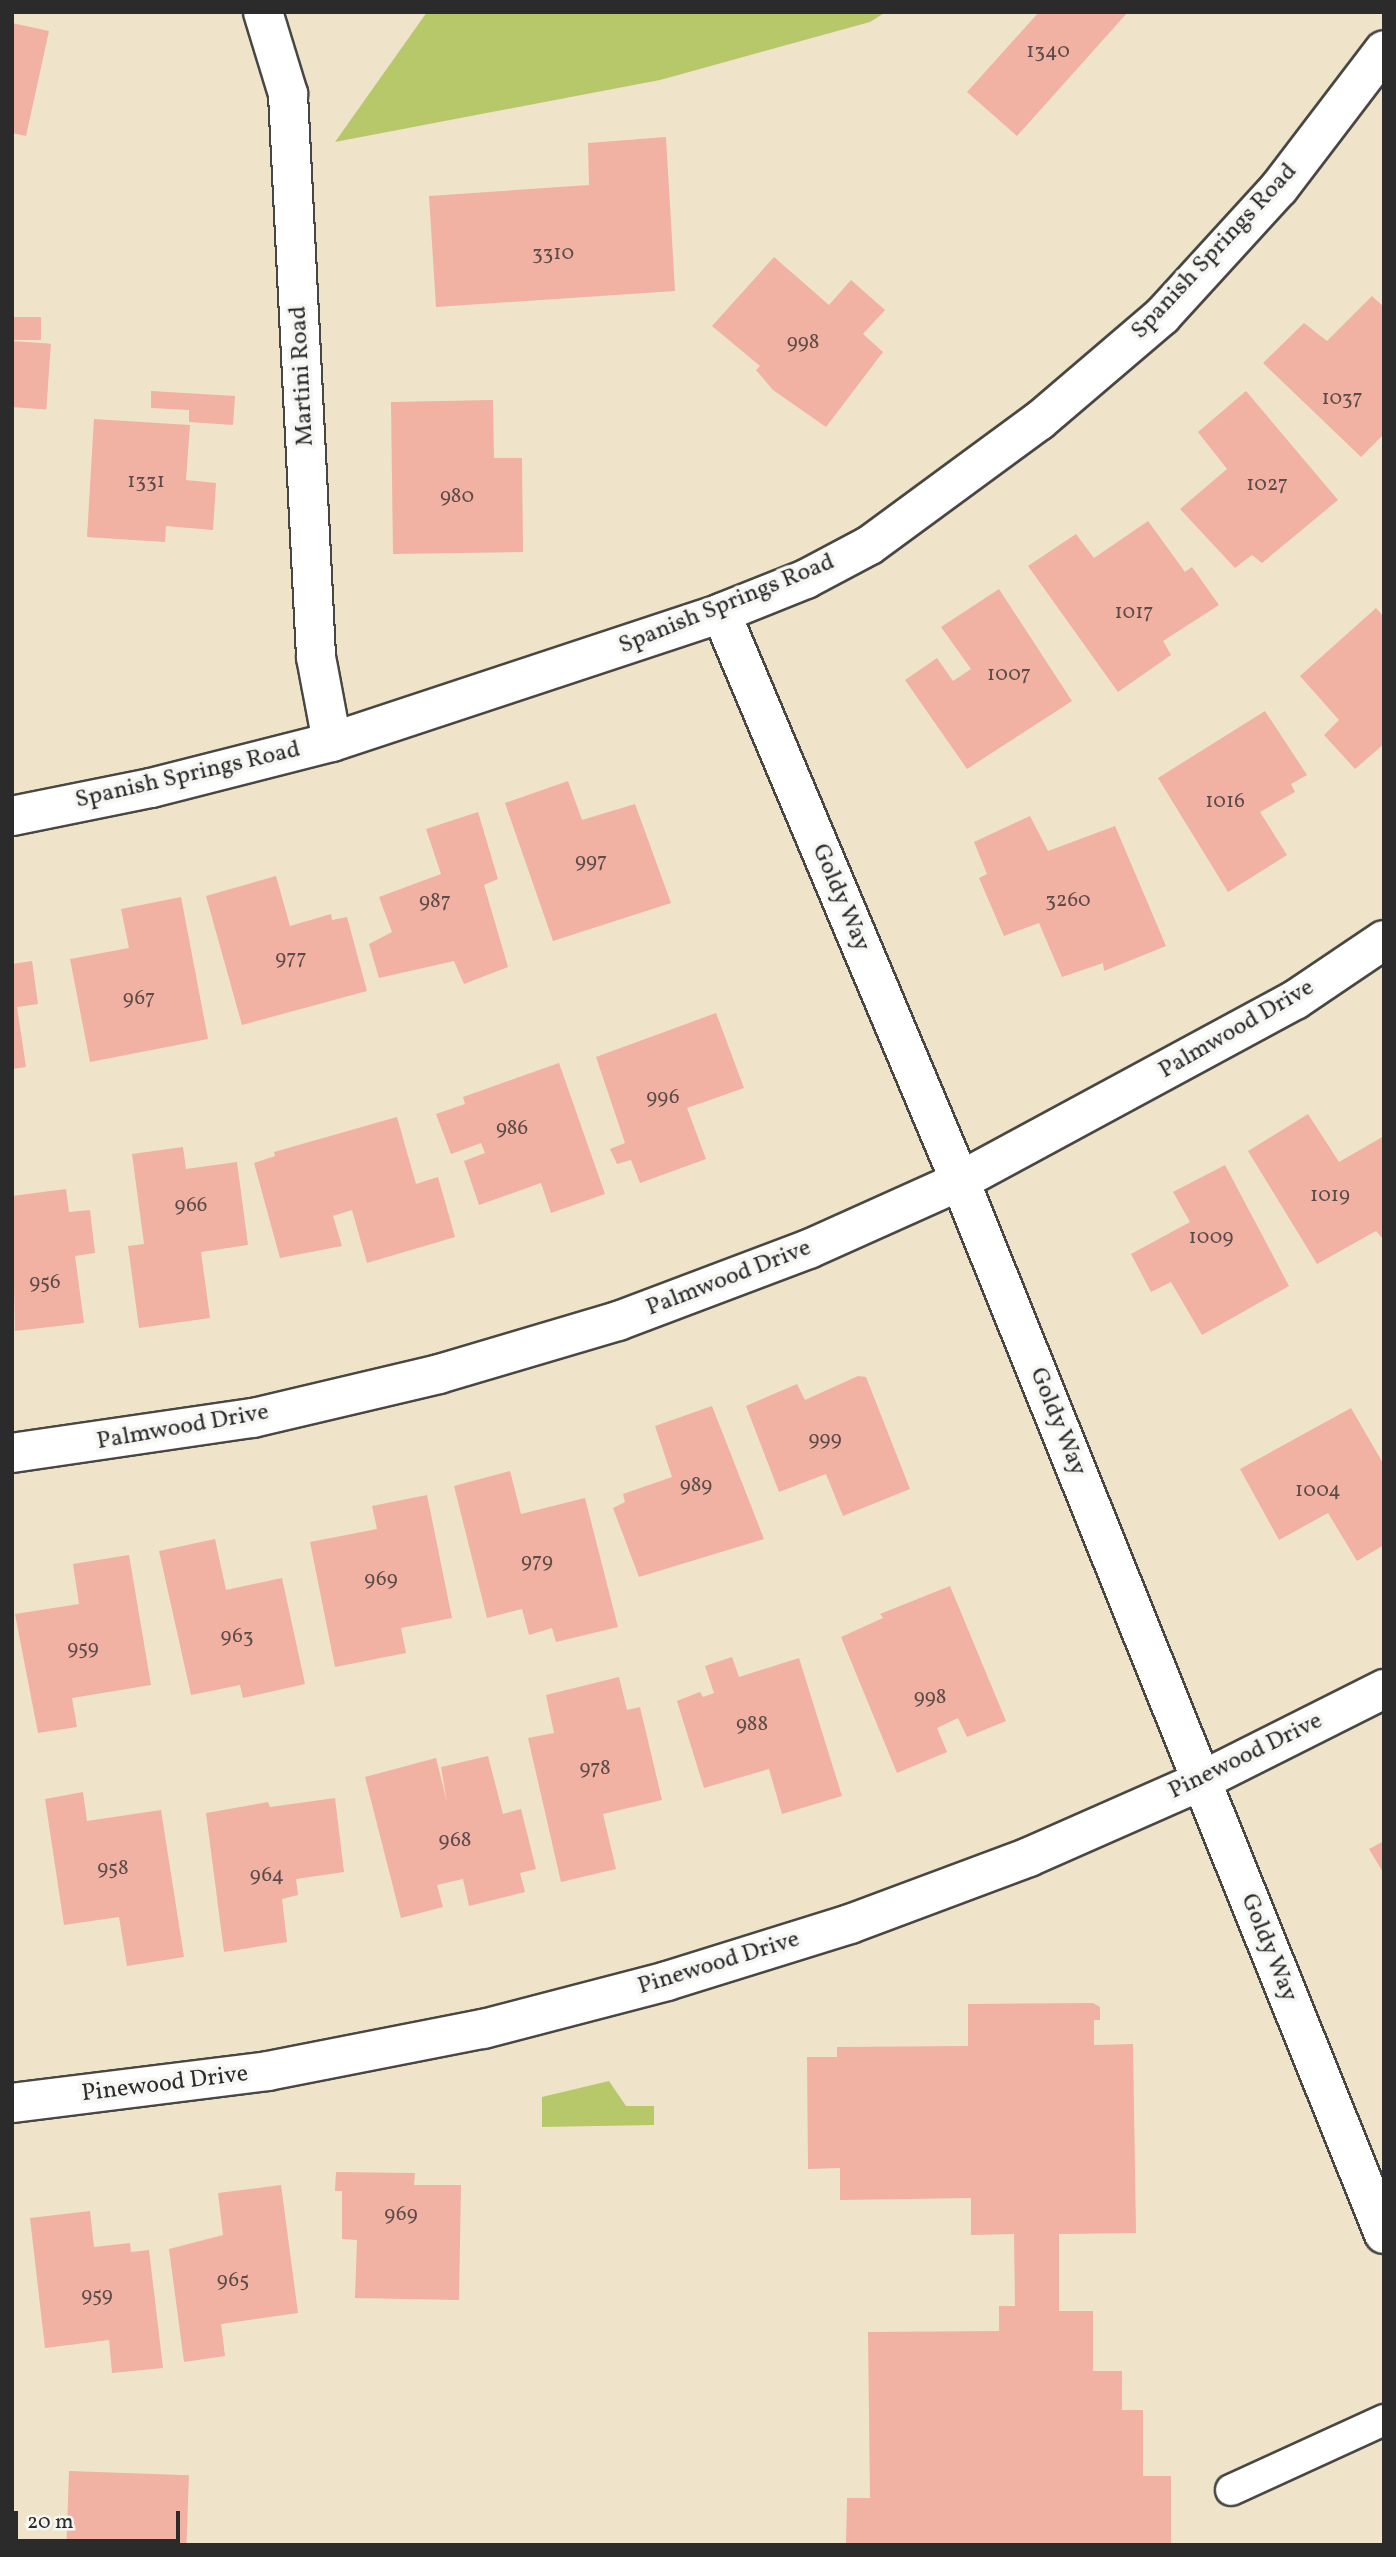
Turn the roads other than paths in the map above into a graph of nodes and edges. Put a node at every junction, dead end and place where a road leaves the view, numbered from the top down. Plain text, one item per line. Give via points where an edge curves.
1 (263, 12) edge
2 (1384, 50) edge
3 (721, 613) junction
4 (332, 742) junction
5 (12, 816) edge
6 (1384, 940) edge
7 (960, 1181) junction
8 (12, 1453) edge
9 (1384, 1689) edge
10 (1201, 1781) junction
11 (12, 2103) edge
12 (1384, 2234) edge
13 (1384, 2420) edge
14 (1231, 2490) dead end

1 - 4 street, Martini Road via 288,94 316,657
2 - 3 street, Spanish Springs Road via 1279,188 1162,316 1039,422 870,545 806,579
3 - 4 street, Spanish Springs Road
3 - 7 street, Goldy Way
4 - 5 street, Spanish Springs Road via 163,785
6 - 7 street, Palmwood Drive via 1294,1000
7 - 8 street, Palmwood Drive via 809,1249 618,1321 439,1374 253,1418
7 - 10 street, Goldy Way
9 - 10 street, Pinewood Drive
10 - 11 street, Pinewood Drive via 1029,1857 863,1919 667,1981 483,2029 268,2071
10 - 12 street, Goldy Way
13 - 14 lane

